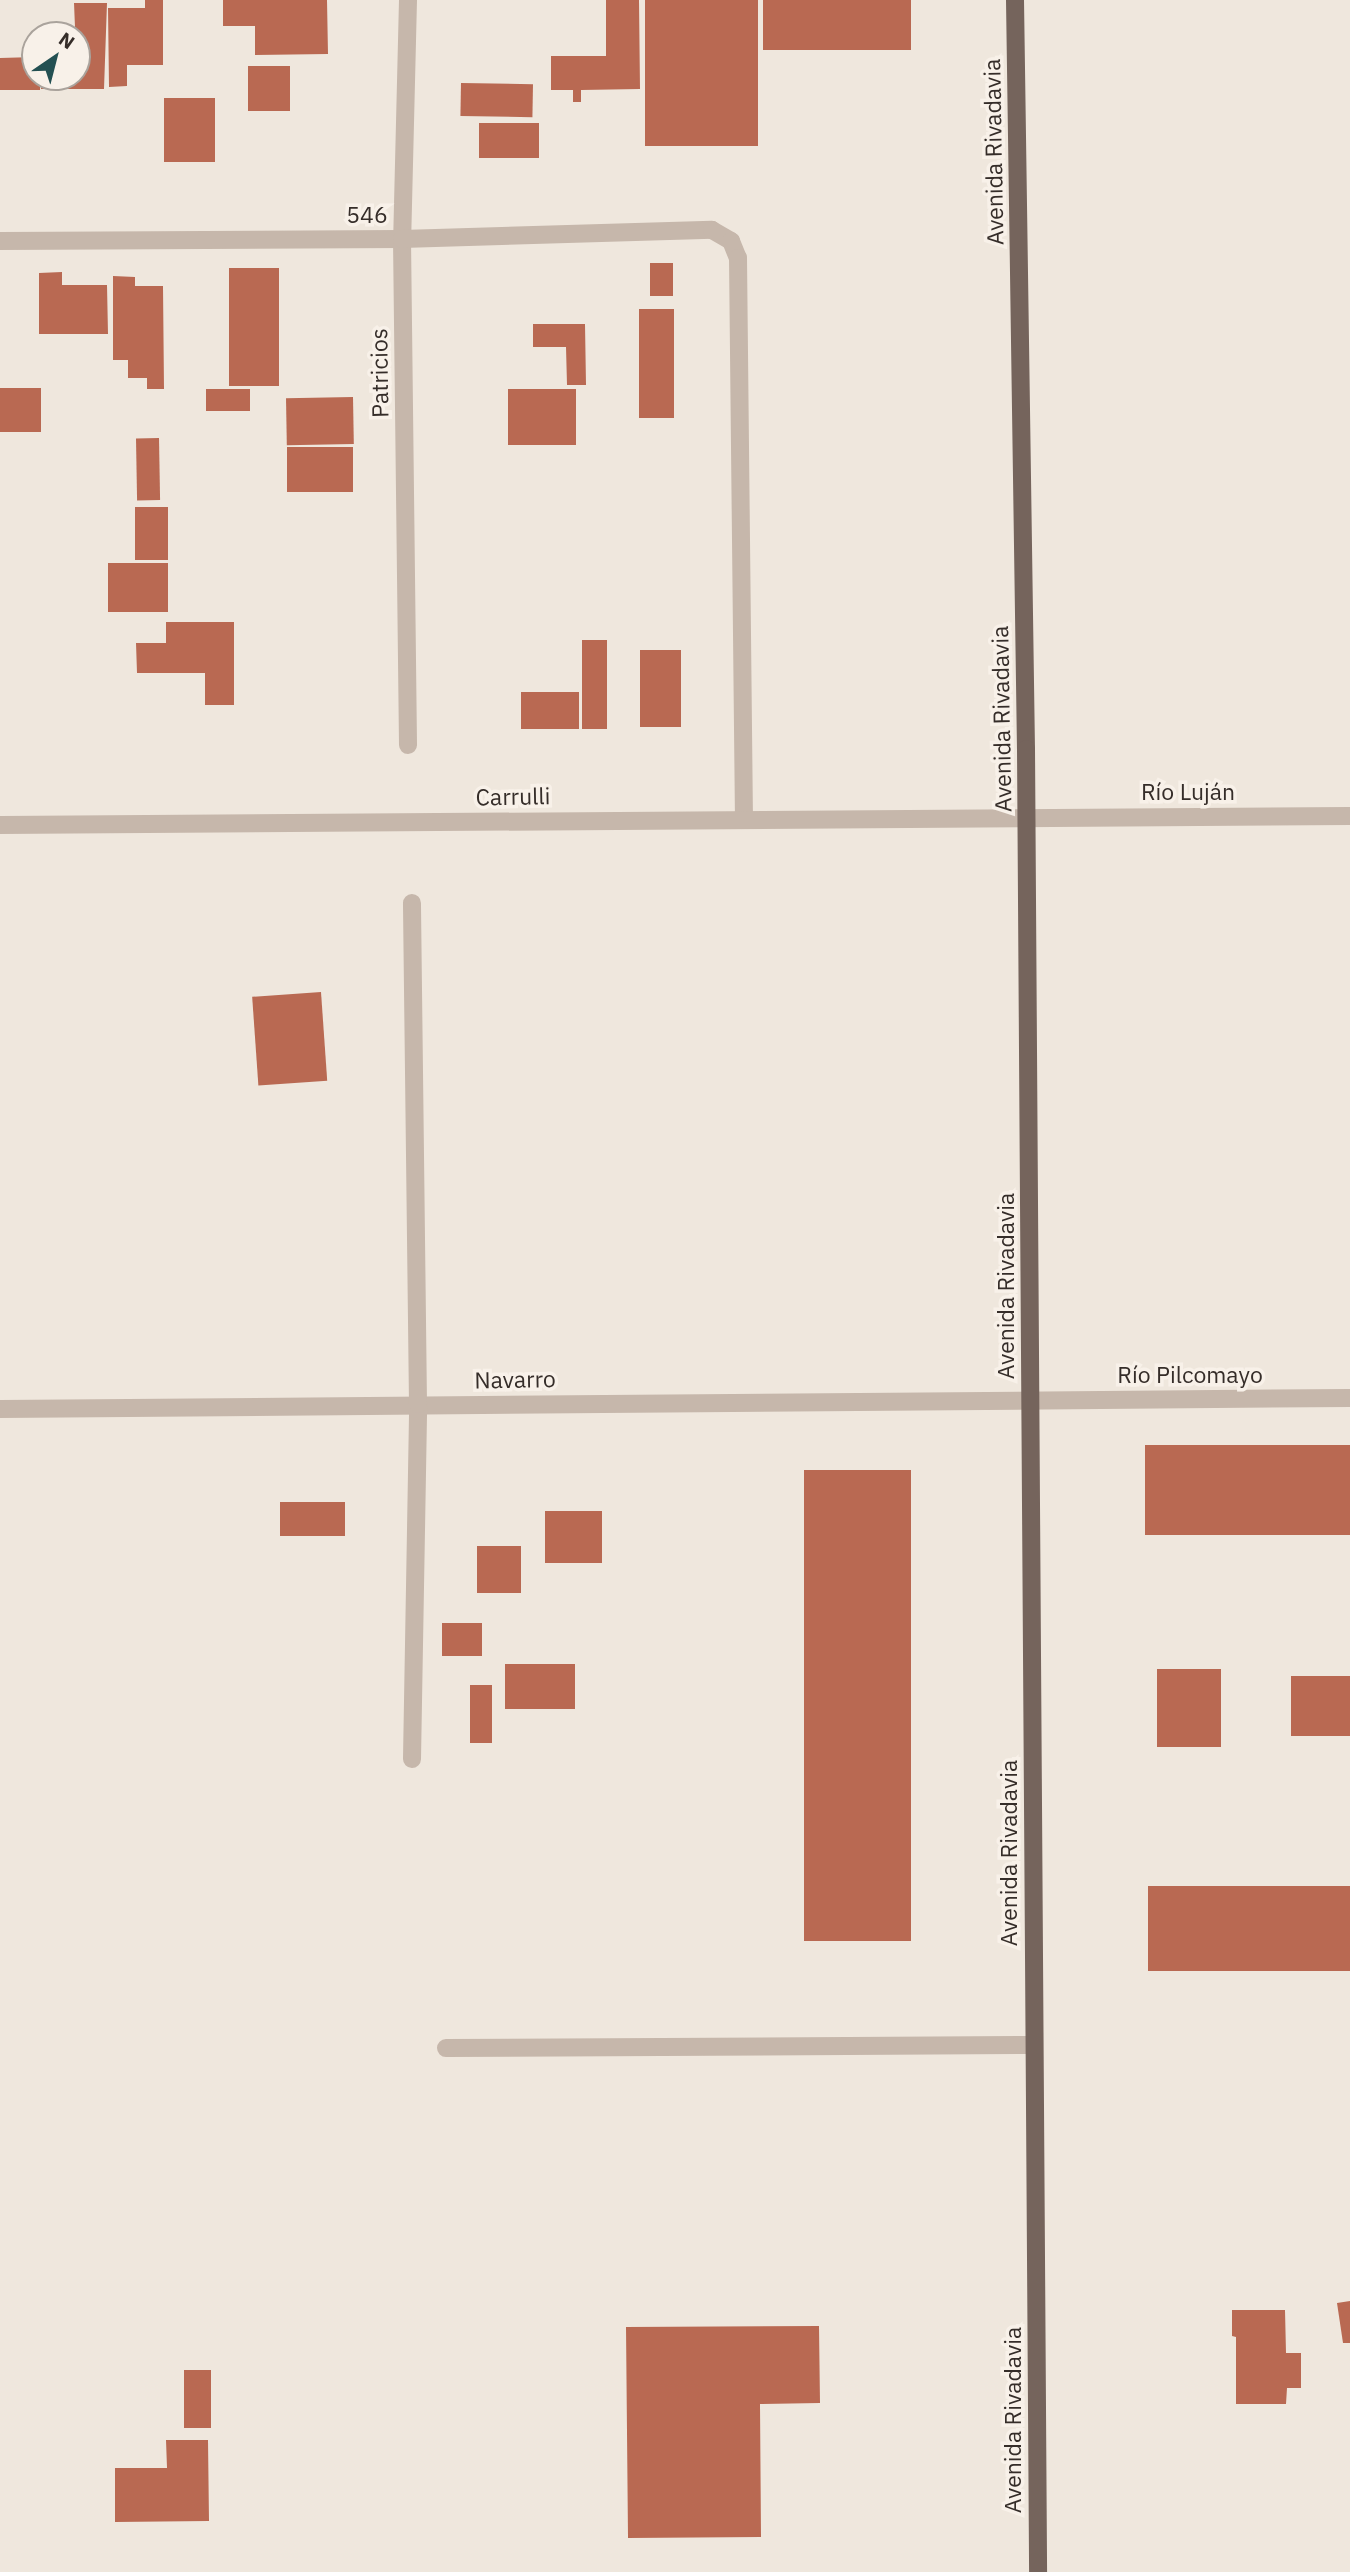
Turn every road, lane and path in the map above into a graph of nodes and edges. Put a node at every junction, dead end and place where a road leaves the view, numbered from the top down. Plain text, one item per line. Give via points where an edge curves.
1 (408, 0) edge
2 (1015, 0) edge
3 (402, 239) junction
4 (0, 242) edge
5 (408, 745) dead end
6 (1026, 816) junction
7 (1350, 816) edge
8 (744, 818) junction
9 (0, 825) edge
10 (412, 903) dead end
11 (1350, 1398) edge
12 (1030, 1399) junction
13 (418, 1404) junction
14 (0, 1409) edge
15 (412, 1759) dead end
16 (1034, 2045) junction
17 (446, 2048) dead end
18 (1038, 2572) edge

1 - 3 street, Patricios
2 - 6 main road, Avenida Rivadavia
3 - 4 street, 546
3 - 5 street, Patricios
3 - 8 street, 546 via 712,230 731,241 738,258
6 - 7 street, Río Luján
6 - 8 street, Carrulli
6 - 12 main road, Avenida Rivadavia
8 - 9 street, Carrulli
10 - 13 street
11 - 12 street, Río Pilcomayo
12 - 13 street, Navarro
12 - 16 main road, Avenida Rivadavia
13 - 14 street, Navarro
13 - 15 street
16 - 17 street
16 - 18 main road, Avenida Rivadavia

